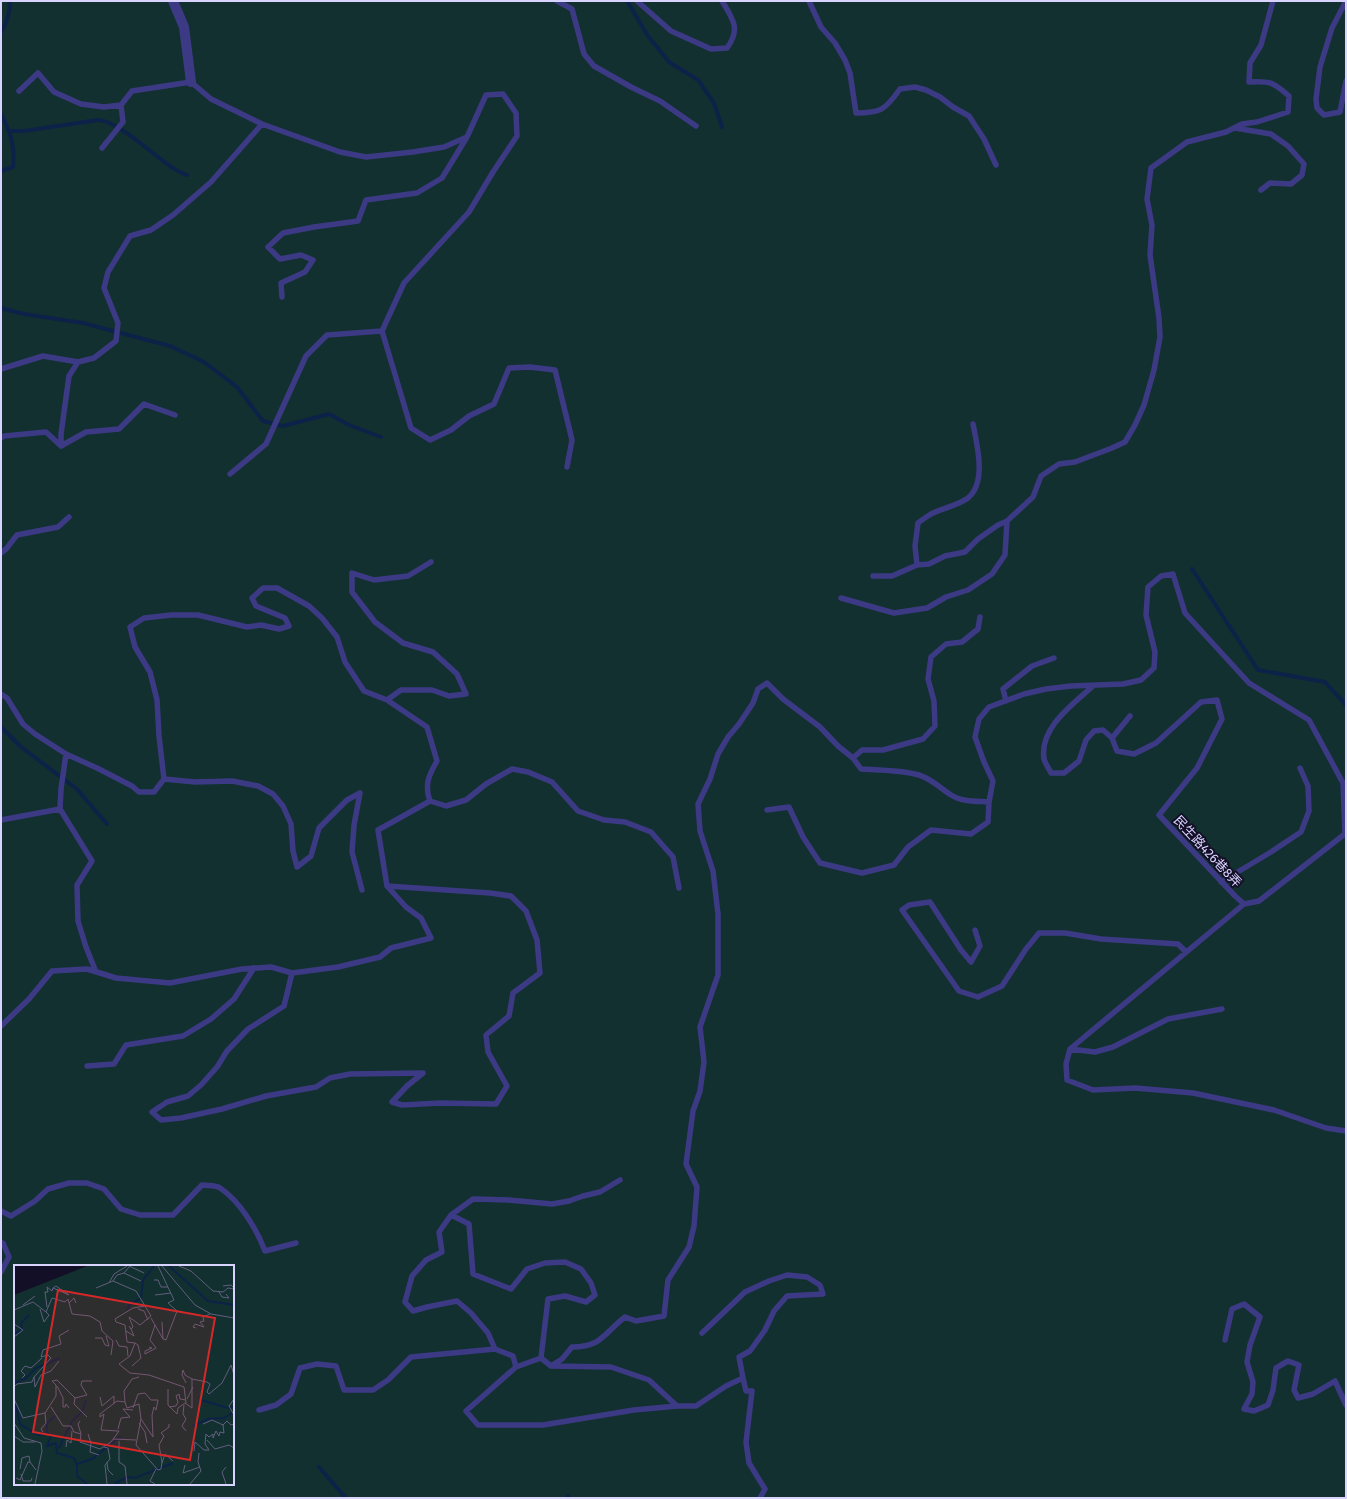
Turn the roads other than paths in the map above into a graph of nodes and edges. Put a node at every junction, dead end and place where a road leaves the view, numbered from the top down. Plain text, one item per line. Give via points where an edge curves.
1 (173, 1) edge
2 (557, 1) edge
3 (637, 1) edge
4 (722, 1) edge
5 (809, 1) edge
6 (1273, 1) edge
7 (1346, 1) edge
8 (1346, 81) edge
9 (191, 82) junction
10 (19, 91) dead end
11 (121, 104) junction
12 (262, 124) junction
13 (696, 126) dead end
14 (1235, 128) junction
15 (467, 137) junction
16 (102, 148) dead end
17 (996, 165) dead end
18 (1261, 190) dead end
19 (282, 297) dead end
20 (382, 331) junction
21 (78, 362) junction
22 (1, 369) edge
23 (175, 415) dead end
24 (973, 424) dead end
25 (1, 438) edge
26 (61, 446) junction
27 (567, 467) dead end
28 (230, 474) dead end
29 (69, 517) dead end
30 (1007, 521) junction
31 (1, 553) edge
32 (431, 562) dead end
33 (917, 565) junction
34 (873, 576) dead end
35 (841, 598) dead end
36 (980, 617) dead end
37 (1054, 658) dead end
38 (1092, 686) junction
39 (1, 694) edge
40 (388, 700) junction
41 (1006, 701) junction
42 (1130, 716) dead end
43 (1112, 738) junction
44 (66, 754) junction
45 (853, 758) junction
46 (1300, 768) dead end
47 (164, 779) junction
48 (430, 801) junction
49 (989, 802) junction
50 (60, 809) junction
51 (767, 810) dead end
52 (1, 820) edge
53 (1345, 834) edge
54 (1222, 882) junction
55 (387, 886) junction
56 (679, 888) dead end
57 (362, 890) dead end
58 (1244, 904) junction
59 (976, 930) dead end
60 (1186, 952) junction
61 (254, 968) junction
62 (96, 972) junction
63 (292, 973) junction
64 (1222, 1009) dead end
65 (1, 1026) edge
66 (1070, 1049) junction
67 (87, 1066) dead end
68 (1346, 1131) edge
69 (620, 1180) dead end
70 (1, 1211) edge
71 (451, 1215) junction
72 (1, 1243) edge
73 (296, 1243) dead end
74 (1, 1272) edge
75 (702, 1333) dead end
76 (1225, 1340) dead end
77 (495, 1349) junction
78 (541, 1358) junction
79 (551, 1366) junction
80 (516, 1367) junction
81 (744, 1378) junction
82 (1346, 1405) edge
83 (677, 1406) junction
84 (259, 1410) dead end
85 (760, 1498) edge

1 - 9 street via 184,27
2 - 13 lane via 572,9 584,54 594,66 660,101
3 - 4 lane via 671,31 711,49 727,48 734,38 734,20
5 - 17 lane via 821,27 845,60 850,73 856,113 882,110 900,89 915,87 926,90 969,116 984,139
6 - 14 lane via 1261,45 1250,63 1249,82 1276,85 1289,96 1288,112
7 - 8 lane via 1332,28 1320,67 1316,99 1317,108 1324,115 1340,112
9 - 11 lane via 132,91
9 - 12 lane via 211,99
10 - 11 lane via 38,73 54,92 81,104 104,107
11 - 16 lane via 122,122
12 - 15 lane via 340,152 366,157 444,147
12 - 21 lane via 211,182 173,215 151,230 130,236 108,272 104,288 118,323 116,341 94,358
14 - 18 lane via 1271,134 1288,146 1304,164 1302,176 1291,184 1270,183
14 - 30 lane via 1187,142 1151,168 1148,199 1152,225 1150,255 1160,337 1149,391 1135,425 1125,442 1075,462 1059,464 1041,476 1033,497
15 - 19 lane via 442,178 417,193 366,200 358,221 283,233 268,247 280,259 301,255 313,260 305,272 281,283
15 - 20 lane via 486,95 503,94 516,113 517,136 469,212 404,283
20 - 27 lane via 410,428 430,440 494,404 509,368 530,366 555,370 572,440
20 - 28 lane via 327,335 306,356 266,444
21 - 22 lane via 43,356
21 - 26 lane via 69,376
23 - 26 lane via 144,404 119,430 86,432
24 - 33 lane via 978,448 977,487 968,498 931,514 918,523 915,546
25 - 26 lane via 46,432
29 - 31 lane via 58,527 17,535
30 - 33 lane via 998,525 965,552 945,556 929,564
30 - 35 lane via 1005,555 992,574 968,590 946,597 926,608 894,613
32 - 40 lane via 408,576 374,580 352,574 352,592 375,622 403,643 433,652 457,674 466,694 449,696 432,690 401,690
33 - 34 lane via 892,576
36 - 45 lane via 978,629 962,642 946,644 931,657 928,679 934,701 935,726 923,739 883,750 862,750
37 - 41 lane via 1032,666 1003,689
38 - 41 lane via 1046,689
38 - 43 lane via 1059,716 1045,739 1044,759 1051,773 1064,773 1079,761 1086,740 1094,731 1103,730
38 - 53 lane via 1141,680 1154,668 1155,652 1146,615 1148,587 1161,576 1172,574 1185,613 1244,678 1309,720 1343,783
39 - 44 lane via 7,698 23,724
40 - 47 lane via 364,691 345,662 337,637 322,618 309,606 278,588 263,588 252,598 256,606 285,618 289,626 279,629 261,624 247,627 198,615 144,618 130,627 135,647 150,672 157,700
40 - 48 lane via 427,727 437,761 429,775 427,792
41 - 49 lane via 989,707 979,719 975,736 993,781
42 - 43 lane
43 - 54 lane, 民生路426巷8弄 via 1117,751 1134,754 1156,743 1201,702 1217,700 1222,719 1197,768 1159,815
44 - 47 lane via 98,768 139,792 154,792
44 - 50 lane
45 - 49 lane via 861,769 897,771 920,776 937,784 951,795 970,801
45 - 79 lane via 767,683 758,689 753,703 718,754 698,804 700,831 713,871 718,914 718,975 700,1027 704,1062 700,1091 693,1111 686,1164 697,1187 694,1226 689,1247 668,1280 664,1316 636,1320 625,1317 598,1342 583,1347 572,1347 562,1359
46 - 54 lane via 1308,786 1309,811 1301,832
47 - 57 lane via 195,782 232,781 258,786 273,794 283,806 291,824 292,851 297,867 311,856 319,828 347,800 360,793 352,852
48 - 55 lane via 378,830
48 - 56 lane via 446,806 466,800 486,784 512,769 528,772 552,782 578,811 604,820 625,822 651,832 673,857
49 - 51 lane via 988,822 971,834 930,830 908,846 894,865 862,872 820,863 803,837 789,807
50 - 52 lane
50 - 62 lane via 92,861 77,885 78,921
53 - 58 lane, 民生路426巷8弄 via 1259,901
54 - 58 lane, 民生路426巷8弄
55 - 63 lane via 406,908 421,918 431,938 391,948 380,957 338,967
55 - 63 lane via 511,896 526,911 537,940 540,973 513,993 509,1016 486,1035 488,1052 507,1086 496,1104 402,1105 392,1102 422,1073 350,1074 330,1078 316,1087 266,1096 182,1118 161,1120 152,1112 167,1102 188,1096 201,1086 227,1051 248,1029 284,1006
58 - 60 lane
59 - 60 lane via 980,946 971,962 930,902 902,910 959,991 978,997 1002,986 1039,933 1178,944
60 - 66 lane
61 - 62 lane via 170,983 116,978
61 - 63 lane via 271,966
61 - 67 lane via 234,999 211,1019 183,1036 126,1045 114,1064
62 - 65 lane via 52,971 29,999
64 - 66 lane via 1168,1019 1113,1047 1095,1052
66 - 68 lane via 1066,1064 1067,1080 1093,1090 1136,1088 1193,1093 1274,1110 1326,1128
69 - 71 lane via 600,1192 552,1204 473,1199
70 - 73 lane via 11,1216 35,1201 48,1189 87,1183 104,1189 121,1208 140,1215 173,1215 202,1185 219,1187 236,1203 259,1235 265,1252
71 - 77 lane via 439,1232 442,1252 426,1260 412,1276 405,1302 413,1311 457,1301 488,1332
71 - 78 lane via 469,1224 473,1274 511,1289 526,1269 545,1263 565,1262 581,1268 591,1283 595,1296 586,1302 565,1296 548,1299
72 - 74 lane via 9,1257
75 - 81 lane via 745,1292 769,1281 787,1275 807,1277 820,1285 823,1294 787,1296 774,1311 750,1351 739,1357
76 - 82 lane via 1232,1309 1244,1304 1260,1317 1246,1362 1253,1382 1252,1394 1244,1409 1254,1411 1268,1405 1276,1368 1288,1361 1299,1365 1294,1390 1298,1398 1313,1394 1335,1381
77 - 80 lane via 513,1356
77 - 84 lane via 411,1357 388,1380 373,1390 344,1390 336,1366 317,1364 300,1368 291,1394 276,1405
78 - 79 lane
78 - 80 lane
79 - 83 lane via 611,1367 649,1380
80 - 83 lane via 466,1411 478,1425 543,1425 634,1410
81 - 83 lane via 726,1386 696,1406
81 - 85 lane via 746,1391 752,1391 746,1442 749,1463 765,1489

